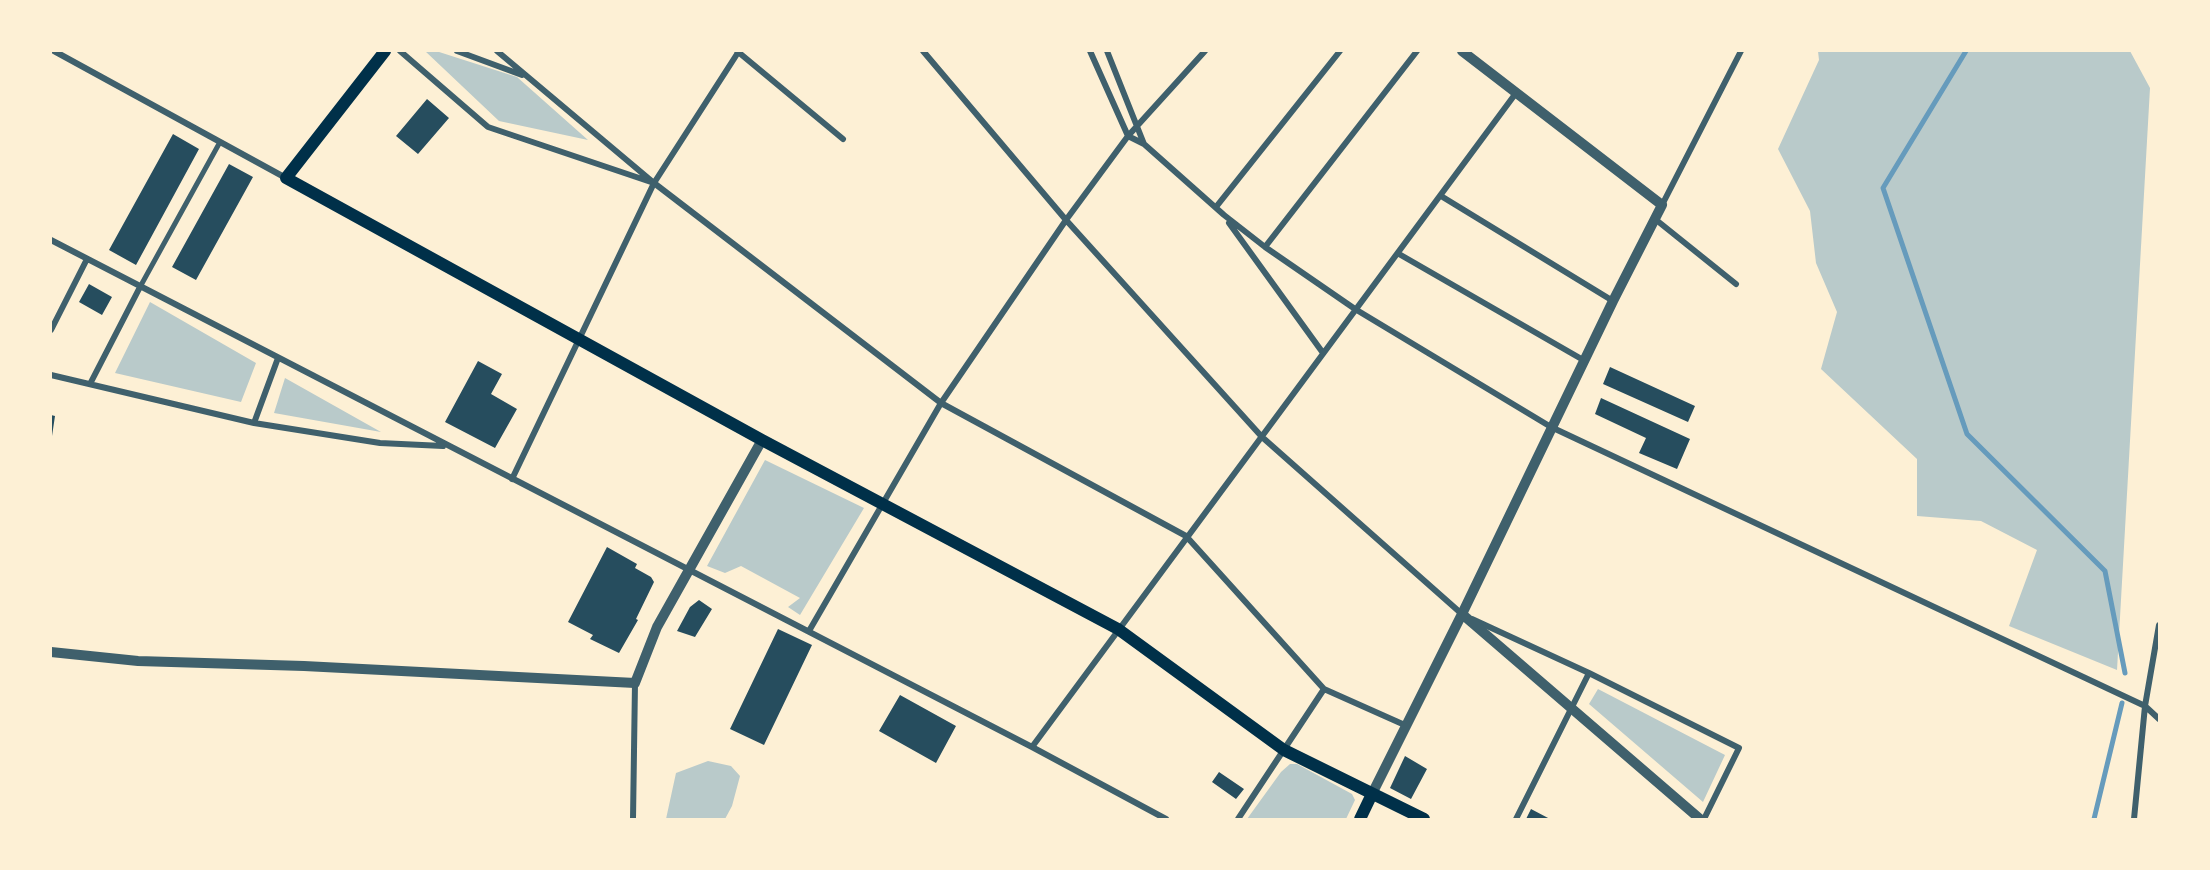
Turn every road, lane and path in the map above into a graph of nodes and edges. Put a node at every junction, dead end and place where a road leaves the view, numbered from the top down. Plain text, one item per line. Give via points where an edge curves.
1 (54, 51) edge
2 (385, 51) edge
3 (400, 51) edge
4 (457, 51) edge
5 (497, 51) edge
6 (738, 51) edge
7 (923, 51) edge
8 (1090, 51) edge
9 (1107, 51) edge
10 (1205, 51) edge
11 (1340, 51) edge
12 (1417, 51) edge
13 (1461, 51) edge
14 (1742, 51) edge
15 (525, 76) junction
16 (1516, 93) junction
17 (1139, 125) junction
18 (1128, 136) junction
19 (843, 139) dead end
20 (220, 142) junction
21 (1144, 144) junction
22 (286, 178) junction
23 (654, 183) junction
24 (1441, 196) junction
25 (1662, 206) junction
26 (1216, 207) junction
27 (1224, 215) junction
28 (1655, 219) junction
29 (1066, 220) junction
30 (51, 240) edge
31 (1265, 247) junction
32 (1399, 254) junction
33 (87, 259) junction
34 (1736, 284) dead end
35 (140, 286) junction
36 (1613, 301) junction
37 (1355, 309) junction
38 (51, 330) edge
39 (579, 339) junction
40 (1323, 353) junction
41 (278, 358) junction
42 (1585, 362) junction
43 (51, 375) edge
44 (90, 384) junction
45 (941, 403) junction
46 (254, 423) junction
47 (1551, 428) junction
48 (1262, 437) junction
49 (762, 440) junction
50 (446, 446) junction
51 (512, 479) junction
52 (881, 504) junction
53 (1186, 536) junction
54 (689, 569) junction
55 (1462, 614) junction
56 (2159, 625) edge
57 (1118, 629) junction
58 (809, 631) junction
59 (51, 652) edge
60 (1589, 673) junction
61 (635, 682) junction
62 (1324, 688) junction
63 (1571, 706) junction
64 (2145, 706) junction
65 (2159, 719) edge
66 (1408, 726) junction
67 (1032, 747) junction
68 (1284, 750) junction
69 (1372, 794) junction
70 (633, 819) edge
71 (1166, 819) edge
72 (1238, 819) edge
73 (1360, 819) edge
74 (1424, 819) edge
75 (1516, 819) edge
76 (1702, 819) edge
77 (2134, 819) edge

1 - 20 street
2 - 22 main road
3 - 23 street via 489,127
4 - 15 street
5 - 15 street
6 - 19 street
6 - 23 street
7 - 29 street
8 - 18 street
9 - 17 street
10 - 17 street
11 - 26 street
12 - 31 street
13 - 16 street
14 - 25 street
15 - 23 street
16 - 24 street
16 - 25 street
17 - 18 street
17 - 21 street
18 - 21 street
18 - 29 street
20 - 22 street
20 - 35 street
21 - 26 street
22 - 39 main road
23 - 39 street
23 - 45 street
24 - 32 street
24 - 36 street
25 - 28 street
26 - 27 street
27 - 31 street
27 - 40 street
28 - 34 street
28 - 36 street
29 - 45 street
29 - 48 street
30 - 33 street
31 - 37 street
32 - 37 street
32 - 42 street
33 - 35 street
33 - 38 street
35 - 41 street
35 - 44 street
36 - 42 street
37 - 40 street
37 - 47 street
39 - 49 main road
39 - 51 street
40 - 48 street
41 - 46 street
41 - 50 street
42 - 47 street
43 - 44 street
44 - 46 street
45 - 52 street
45 - 53 street
46 - 50 street via 380,443
47 - 55 street
47 - 64 street
48 - 53 street
48 - 55 street
49 - 52 main road
49 - 54 street
50 - 51 street
51 - 54 street
52 - 57 main road
52 - 58 street
53 - 57 street
53 - 62 street
54 - 58 street
54 - 61 street via 653,634
55 - 60 street
55 - 63 street
55 - 66 street
56 - 64 street
57 - 67 street
57 - 68 main road
58 - 67 street
59 - 61 street via 138,661
60 - 63 street
60 - 76 street via 1739,748
61 - 70 street
62 - 66 street
62 - 68 street
63 - 75 street
63 - 76 street
64 - 65 street
64 - 77 street
66 - 69 street
67 - 71 street
68 - 69 main road
68 - 72 street
69 - 73 main road
69 - 74 main road

